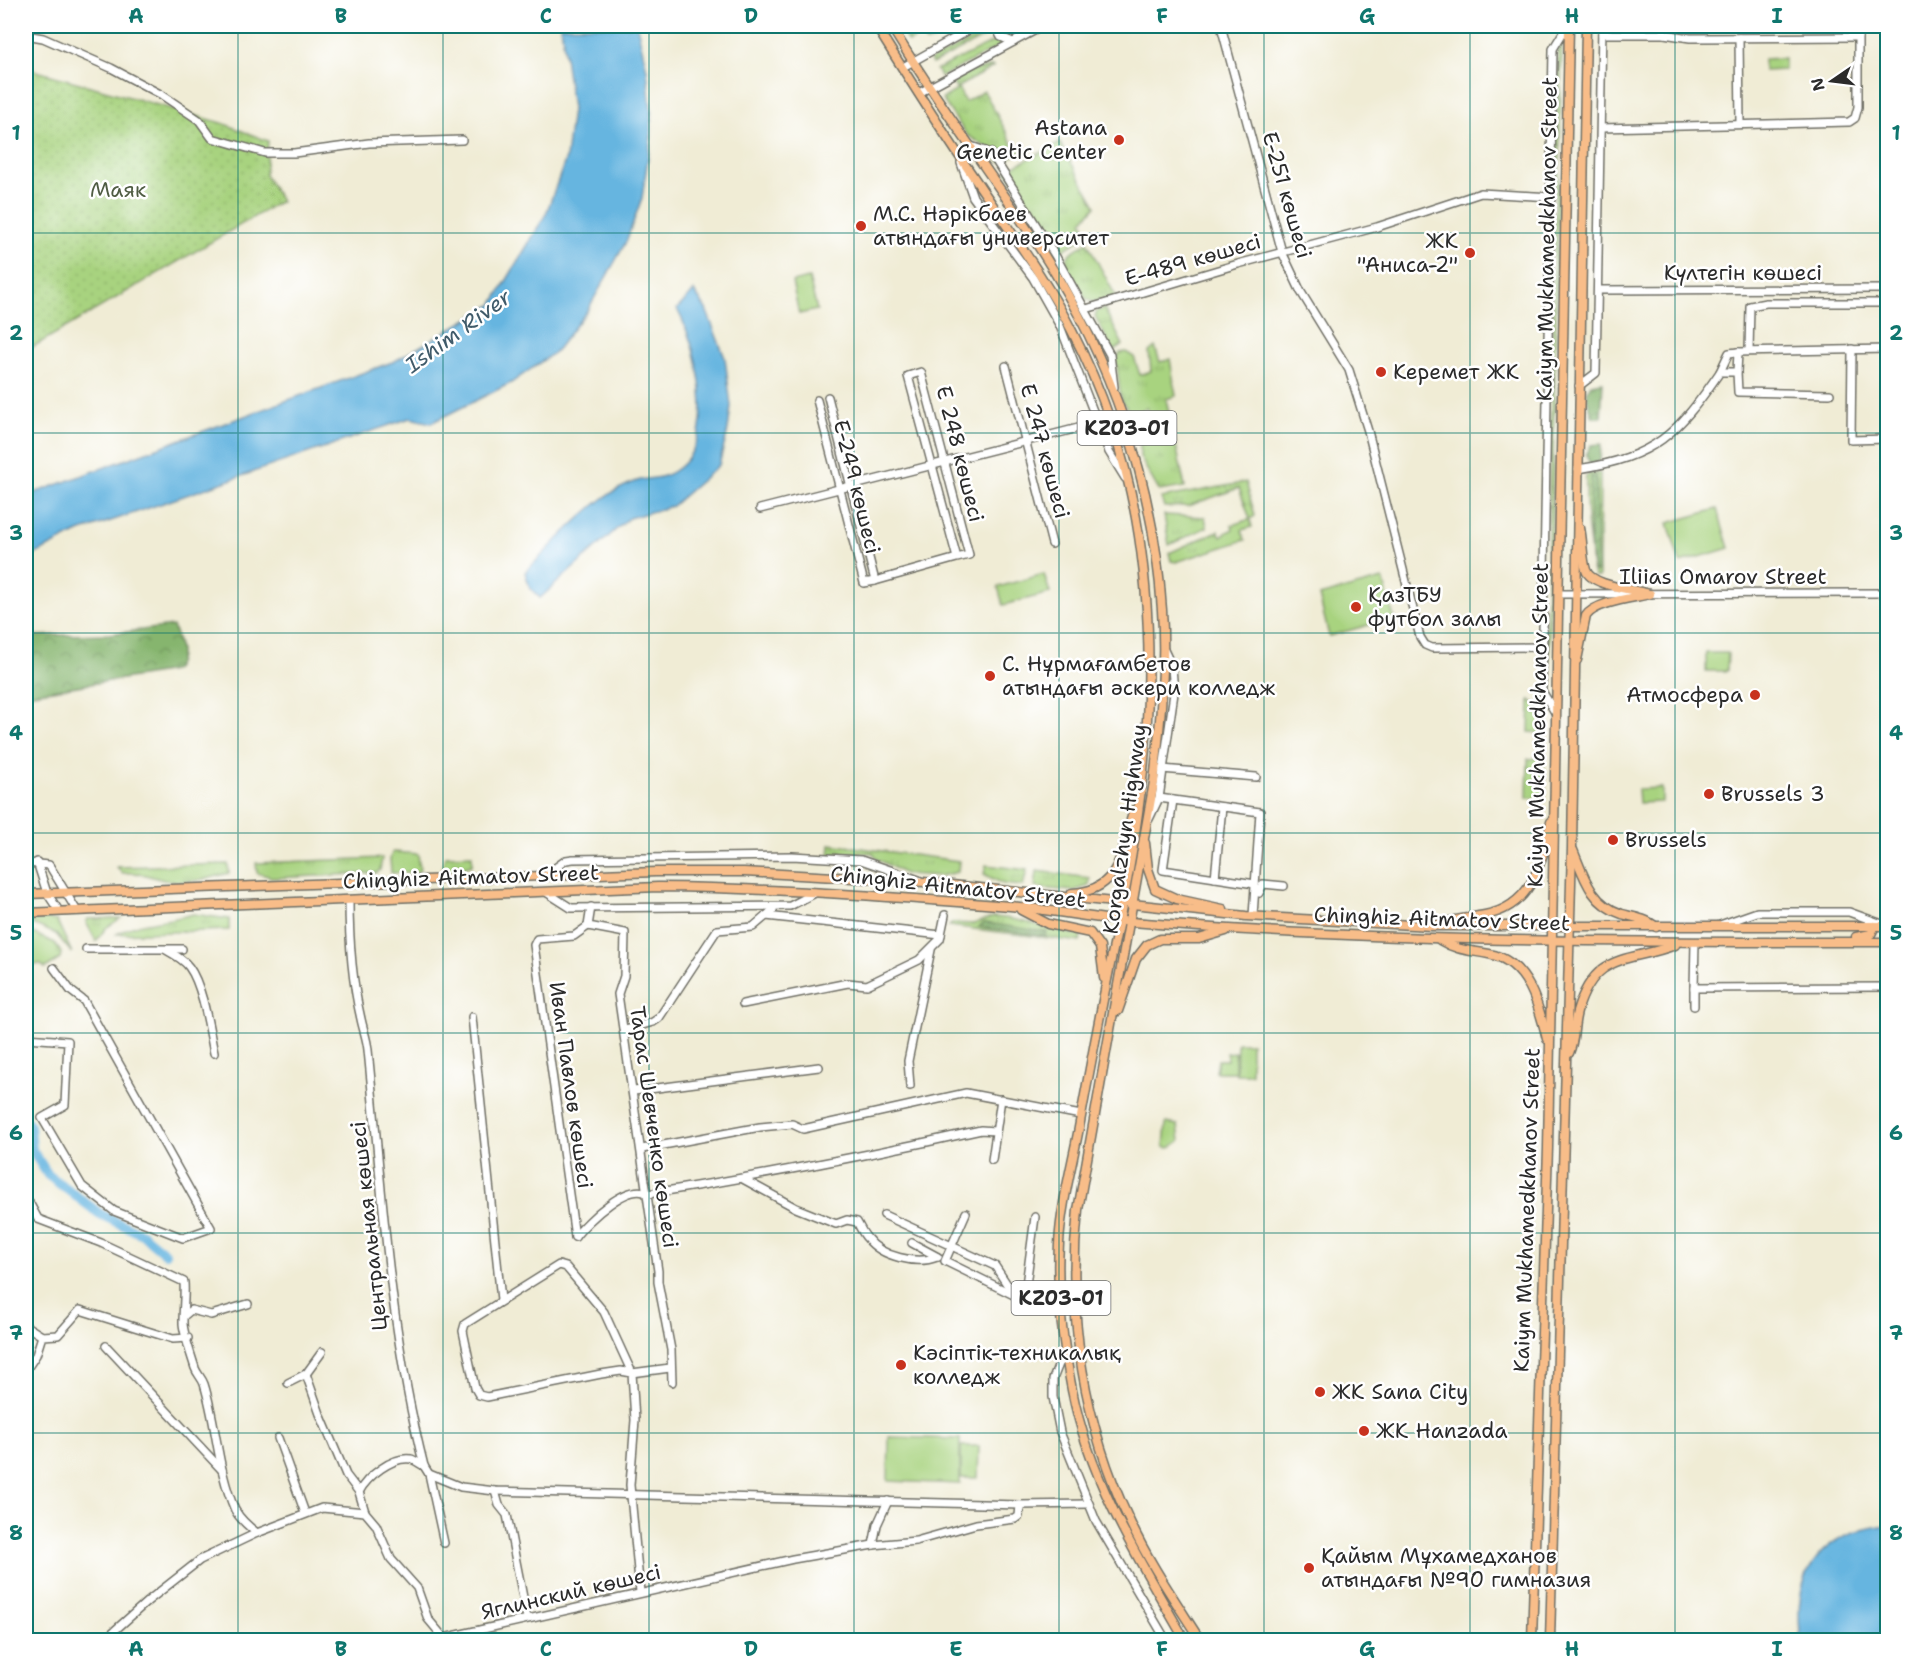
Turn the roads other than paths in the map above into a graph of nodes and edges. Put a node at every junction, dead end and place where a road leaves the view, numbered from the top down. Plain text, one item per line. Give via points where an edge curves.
1 (876, 26) edge
2 (891, 26) edge
3 (976, 26) edge
4 (995, 26) edge
5 (1043, 26) edge
6 (1221, 26) edge
7 (1568, 26) edge
8 (1586, 26) edge
9 (1664, 26) edge
10 (1858, 26) edge
11 (1602, 30) edge
12 (1664, 34) junction
13 (26, 35) edge
14 (1858, 37) junction
15 (1739, 38) junction
16 (1014, 42) junction
17 (913, 62) junction
18 (903, 68) junction
19 (929, 87) junction
20 (919, 93) junction
21 (1740, 124) junction
22 (1601, 128) junction
23 (462, 140) dead end
24 (968, 145) junction
25 (958, 154) junction
26 (1552, 197) junction
27 (1282, 252) junction
28 (1887, 289) edge
29 (1598, 290) junction
30 (1887, 303) edge
31 (1086, 309) junction
32 (1852, 349) junction
33 (1887, 349) edge
34 (1749, 351) junction
35 (1738, 352) junction
36 (1006, 366) dead end
37 (1720, 372) junction
38 (1737, 372) junction
39 (1579, 386) junction
40 (1114, 390) junction
41 (1830, 394) dead end
42 (828, 397) dead end
43 (817, 400) dead end
44 (1098, 423) junction
45 (1887, 439) edge
46 (1026, 441) junction
47 (945, 462) junction
48 (931, 465) junction
49 (1578, 469) junction
50 (1128, 483) junction
51 (849, 486) junction
52 (840, 489) junction
53 (760, 509) dead end
54 (1577, 516) junction
55 (1053, 544) dead end
56 (957, 558) junction
57 (875, 581) junction
58 (1887, 593) edge
59 (1559, 594) junction
60 (1575, 594) junction
61 (1650, 594) junction
62 (1163, 646) junction
63 (1543, 647) junction
64 (1574, 672) junction
65 (1557, 715) junction
66 (1162, 769) junction
67 (1256, 777) dead end
68 (1138, 795) junction
69 (1159, 798) junction
70 (1173, 800) junction
71 (1555, 804) junction
72 (1222, 807) junction
73 (1144, 830) junction
74 (1572, 847) junction
75 (37, 862) junction
76 (26, 863) edge
77 (544, 876) junction
78 (1215, 878) junction
79 (924, 882) junction
80 (1255, 884) junction
81 (1284, 886) dead end
82 (819, 891) junction
83 (64, 892) junction
84 (546, 892) junction
85 (47, 893) junction
86 (26, 894) edge
87 (1050, 894) junction
88 (349, 900) junction
89 (1122, 904) junction
90 (1133, 905) junction
91 (1013, 906) junction
92 (591, 907) junction
93 (773, 910) dead end
94 (59, 911) junction
95 (77, 911) junction
96 (26, 913) edge
97 (945, 915) dead end
98 (766, 916) junction
99 (1252, 916) junction
100 (1119, 921) junction
101 (1131, 922) junction
102 (588, 926) junction
103 (1431, 926) junction
104 (1552, 926) junction
105 (1569, 926) junction
106 (1718, 926) junction
107 (1875, 926) junction
108 (1887, 926) edge
109 (1657, 927) junction
110 (1233, 929) junction
111 (941, 935) junction
112 (1440, 940) junction
113 (1552, 942) junction
114 (1569, 942) junction
115 (1695, 942) junction
116 (1820, 942) junction
117 (1887, 942) edge
118 (1679, 944) junction
119 (86, 949) dead end
120 (182, 949) dead end
121 (166, 950) junction
122 (931, 950) junction
123 (54, 968) dead end
124 (1105, 981) junction
125 (1887, 987) edge
126 (1695, 988) junction
127 (743, 1004) dead end
128 (1695, 1006) dead end
129 (472, 1017) dead end
130 (1112, 1026) junction
131 (625, 1030) junction
132 (26, 1038) edge
133 (1550, 1051) junction
134 (214, 1053) dead end
135 (1566, 1059) junction
136 (819, 1067) dead end
137 (909, 1086) dead end
138 (634, 1091) junction
139 (1001, 1099) junction
140 (1081, 1115) junction
141 (995, 1131) junction
142 (642, 1149) junction
143 (992, 1160) dead end
144 (743, 1179) junction
145 (648, 1194) junction
146 (26, 1197) edge
147 (966, 1213) dead end
148 (884, 1215) dead end
149 (1035, 1217) dead end
150 (912, 1243) dead end
151 (950, 1247) junction
152 (937, 1257) junction
153 (945, 1261) junction
154 (1012, 1292) junction
155 (501, 1300) junction
156 (1024, 1300) junction
157 (248, 1304) dead end
158 (1061, 1309) junction
159 (1075, 1310) junction
160 (185, 1315) junction
161 (1542, 1317) junction
162 (1559, 1318) junction
163 (26, 1326) edge
164 (42, 1336) junction
165 (188, 1338) junction
166 (106, 1346) dead end
167 (1066, 1346) junction
168 (322, 1352) dead end
169 (670, 1368) junction
170 (26, 1371) edge
171 (632, 1373) junction
172 (306, 1374) junction
173 (672, 1382) dead end
174 (288, 1383) dead end
175 (278, 1438) dead end
176 (424, 1466) junction
177 (222, 1470) junction
178 (429, 1474) junction
179 (495, 1491) junction
180 (359, 1492) junction
181 (632, 1493) junction
182 (888, 1501) junction
183 (1089, 1504) junction
184 (1020, 1505) junction
185 (365, 1512) junction
186 (305, 1513) junction
187 (257, 1533) junction
188 (444, 1543) dead end
189 (873, 1545) junction
190 (640, 1592) junction
191 (527, 1618) junction
192 (105, 1641) edge
193 (1166, 1641) edge
194 (1185, 1641) edge
195 (1200, 1641) edge
196 (1532, 1641) edge
197 (1550, 1641) edge

1 - 18 main road, Korgalzhyn Highway / KZ03-01
2 - 17 main road, Korgalzhyn Highway / KZ03-01
3 - 17 street
4 - 16 street via 1001,37
5 - 16 street
6 - 27 street, Е-251 көшесі
7 - 26 street via 1553,49
7 - 59 main road, Kaiym Mukhamedkhanov Street
8 - 39 main road, Kaiym Mukhamedkhanov Street
9 - 12 street
10 - 14 street
11 - 12 street
11 - 22 street
12 - 15 street
13 - 23 street via 43,38 111,68 162,95 199,120 212,138 265,153 369,143
14 - 15 street
14 - 21 street via 1855,118 1838,123
15 - 21 street
16 - 19 street
17 - 18 street
17 - 19 main road, Korgalzhyn Highway / KZ03-01
18 - 20 main road, Korgalzhyn Highway / KZ03-01
19 - 20 street
19 - 24 main road, Korgalzhyn Highway / KZ03-01
20 - 25 main road, Korgalzhyn Highway / KZ03-01
21 - 22 street
22 - 29 street
24 - 31 street via 991,153
24 - 40 main road, Korgalzhyn Highway / KZ03-01 via 1042,252 1082,321
25 - 44 street via 973,197 1033,278 1060,326
25 - 50 main road, Korgalzhyn Highway / KZ03-01 via 1042,277 1071,329 1111,424
26 - 27 street, Е-489 көшесі via 1481,193 1377,227
26 - 63 street
27 - 31 street, Е-489 көшесі
27 - 63 street, Е-251 көшесі via 1301,292 1349,369 1420,638 1432,648
28 - 29 street, Күлтегін көшесі
29 - 39 street via 1596,373
30 - 34 street via 1750,306
31 - 40 street via 1110,355
32 - 33 street
32 - 34 street
32 - 45 street via 1851,440
34 - 35 street
35 - 37 street via 1729,353
35 - 38 street
36 - 46 street, Е 247 көшесі
37 - 38 street
37 - 49 street via 1689,417 1660,441 1612,464
38 - 41 street via 1738,392
39 - 49 main road, Kaiym Mukhamedkhanov Street
40 - 62 main road, Korgalzhyn Highway / KZ03-01 via 1136,456 1152,525
42 - 51 street
43 - 52 street, Е-249 көшесі
44 - 46 street
44 - 50 street via 1109,452
46 - 47 street
46 - 55 street, Е 247 көшесі
47 - 48 street
47 - 48 street, Е 248 көшесі via 921,372 908,376
47 - 56 street, Е 248 көшесі via 969,555
48 - 51 street
48 - 56 street, Е 248 көшесі
49 - 54 main road, Kaiym Mukhamedkhanov Street
50 - 68 main road, Korgalzhyn Highway / KZ03-01 via 1149,644 1148,724
51 - 52 street
51 - 57 street
52 - 53 street
52 - 57 street, Е-249 көшесі via 864,583
54 - 60 main road, Kaiym Mukhamedkhanov Street
54 - 61 main road via 1589,577
56 - 57 street
58 - 61 street, Iliias Omarov Street
59 - 60 street, Iliias Omarov Street
59 - 65 main road, Kaiym Mukhamedkhanov Street
60 - 61 street, Iliias Omarov Street
60 - 64 main road, Kaiym Mukhamedkhanov Street
61 - 64 main road via 1590,609
62 - 66 street via 1172,668 1174,693
62 - 73 main road, Korgalzhyn Highway / KZ03-01 via 1154,782
63 - 65 street via 1542,691
64 - 74 main road, Kaiym Mukhamedkhanov Street
65 - 71 main road, Kaiym Mukhamedkhanov Street
66 - 67 street
66 - 69 street
68 - 87 main road via 1117,871 1111,879 1079,893
68 - 89 main road, Korgalzhyn Highway / KZ03-01
69 - 70 street
69 - 73 street
70 - 72 street
70 - 78 street via 1163,870
71 - 103 main road via 1537,875 1528,891 1507,908
71 - 104 main road, Kaiym Mukhamedkhanov Street
72 - 78 street
72 - 80 street via 1260,812
73 - 90 main road, Korgalzhyn Highway / KZ03-01
73 - 99 main road via 1148,869 1155,889 1177,899
74 - 105 main road, Kaiym Mukhamedkhanov Street
74 - 109 main road via 1586,884 1597,899 1616,912
75 - 76 street
75 - 83 street via 49,865
75 - 85 street
77 - 79 main road, Chinghiz Aitmatov Street via 744,872
77 - 79 street via 573,859 792,856 861,860
77 - 83 main road, Chinghiz Aitmatov Street
78 - 80 street
79 - 87 main road, Chinghiz Aitmatov Street
80 - 99 street
81 - 99 street via 1260,885
82 - 84 main road, Chinghiz Aitmatov Street via 658,887
82 - 91 main road, Chinghiz Aitmatov Street
82 - 92 street via 790,906
83 - 85 main road, Chinghiz Aitmatov Street
83 - 95 street
84 - 88 main road, Chinghiz Aitmatov Street
84 - 92 street via 571,908
85 - 86 main road, Chinghiz Aitmatov Street
85 - 94 street
87 - 89 main road, Chinghiz Aitmatov Street
88 - 95 main road, Chinghiz Aitmatov Street
88 - 176 street, Центральная көшесі via 360,1018 368,1047 382,1217 408,1402
89 - 90 main road, Chinghiz Aitmatov Street
89 - 100 main road, Korgalzhyn Highway / KZ03-01
90 - 99 main road, Chinghiz Aitmatov Street
90 - 101 main road, Korgalzhyn Highway / KZ03-01
91 - 100 main road, Chinghiz Aitmatov Street
91 - 124 main road via 1048,924 1090,933 1100,947
92 - 102 street
93 - 98 street
94 - 95 main road, Chinghiz Aitmatov Street
94 - 96 main road, Chinghiz Aitmatov Street
97 - 111 street
98 - 111 street
98 - 131 street via 753,927 717,930 659,1018
99 - 103 main road, Chinghiz Aitmatov Street
100 - 101 main road, Chinghiz Aitmatov Street
100 - 124 main road, Korgalzhyn Highway / KZ03-01
101 - 110 main road, Chinghiz Aitmatov Street
101 - 130 main road, Korgalzhyn Highway / KZ03-01
102 - 131 street, Тарас Шевченко көшесі via 625,933 624,976 618,989
102 - 145 street, Иван Павлов көшесі via 574,936 537,939 534,945 575,1237 597,1213 634,1190
103 - 104 main road, Chinghiz Aitmatov Street
104 - 105 main road, Chinghiz Aitmatov Street
104 - 113 main road, Kaiym Mukhamedkhanov Street
105 - 109 main road, Chinghiz Aitmatov Street
105 - 114 main road, Kaiym Mukhamedkhanov Street
106 - 107 main road, Chinghiz Aitmatov Street
106 - 108 street via 1757,912 1849,912
106 - 109 main road, Chinghiz Aitmatov Street
107 - 108 main road, Chinghiz Aitmatov Street
107 - 116 main road via 1867,936
110 - 112 main road, Chinghiz Aitmatov Street
110 - 130 main road via 1199,939 1160,939 1147,945 1136,959
111 - 122 street
112 - 113 main road, Chinghiz Aitmatov Street
112 - 133 main road via 1455,950 1492,954 1519,970 1534,993
113 - 114 main road, Chinghiz Aitmatov Street
113 - 133 main road, Kaiym Mukhamedkhanov Street
114 - 118 main road, Chinghiz Aitmatov Street
114 - 135 main road, Kaiym Mukhamedkhanov Street
115 - 116 main road, Chinghiz Aitmatov Street
115 - 118 main road, Chinghiz Aitmatov Street
115 - 126 street
116 - 117 main road, Chinghiz Aitmatov Street
118 - 135 main road via 1654,953 1635,954 1606,966 1588,985
119 - 121 street
120 - 121 street
121 - 134 street via 191,969
122 - 127 street via 920,960 867,985 848,983
122 - 137 street via 908,1061
123 - 132 street via 71,991 84,1000 211,1228 183,1238 114,1211 82,1186 42,1118 65,1105 68,1041
124 - 140 main road, Korgalzhyn Highway / KZ03-01
125 - 126 street
126 - 128 street
129 - 155 street
130 - 159 main road, Korgalzhyn Highway / KZ03-01 via 1078,1210 1073,1251
131 - 138 street, Тарас Шевченко көшесі
133 - 161 main road, Kaiym Mukhamedkhanov Street
135 - 162 main road, Kaiym Mukhamedkhanov Street
136 - 138 street
138 - 142 street, Тарас Шевченко көшесі
139 - 140 street
139 - 141 street
139 - 142 street via 966,1093 803,1129 792,1124 760,1127
140 - 158 main road, Korgalzhyn Highway / KZ03-01 via 1059,1244
141 - 143 street
141 - 144 street via 981,1130
142 - 145 street, Тарас Шевченко көшесі
144 - 145 street
144 - 152 street via 796,1208 836,1224 857,1222 876,1247 916,1262
145 - 169 street, Тарас Шевченко көшесі via 671,1350
146 - 160 street via 38,1219 184,1282
147 - 151 street
148 - 151 street
149 - 156 street
150 - 152 street
151 - 153 street
151 - 154 street via 995,1266
152 - 153 street
153 - 154 street
154 - 156 street
155 - 171 street via 552,1268 566,1268 604,1312
155 - 171 street via 465,1324 463,1330 479,1395 487,1397 621,1371
156 - 158 street via 1036,1308
157 - 160 street via 211,1315 191,1310
158 - 159 street
158 - 167 main road, Korgalzhyn Highway / KZ03-01
159 - 195 main road, Korgalzhyn Highway / KZ03-01 via 1099,1443 1130,1523
160 - 165 street via 183,1324
161 - 162 main road
161 - 196 main road, Kaiym Mukhamedkhanov Street
162 - 197 main road, Kaiym Mukhamedkhanov Street
163 - 164 street
164 - 165 street via 58,1335 80,1310 173,1339
164 - 170 street
165 - 177 street via 206,1392
166 - 177 street
167 - 183 street via 1053,1380 1053,1397 1060,1432
167 - 194 main road, Korgalzhyn Highway / KZ03-01 via 1072,1392 1099,1481 1117,1522
168 - 172 street
169 - 171 street
169 - 173 street, Тарас Шевченко көшесі
171 - 181 street
172 - 174 street
172 - 180 street via 346,1475
175 - 186 street
176 - 178 street, Центральная көшесі
176 - 180 street via 411,1459 398,1461 371,1476
177 - 187 street via 237,1513
178 - 179 street via 461,1487
178 - 188 street, Центральная көшесі
179 - 181 street
179 - 191 street via 507,1515
180 - 185 street
181 - 182 street
181 - 190 street
182 - 184 street
182 - 189 street
183 - 184 street
183 - 193 street
184 - 189 street, Яглинский көшесі via 1015,1519 976,1524 916,1541
185 - 186 street via 339,1508
185 - 191 street, Яглинский көшесі via 376,1525 391,1559 417,1588 428,1619 444,1638
186 - 187 street
187 - 192 street via 200,1560
189 - 190 street, Яглинский көшесі
190 - 191 street, Яглинский көшесі

